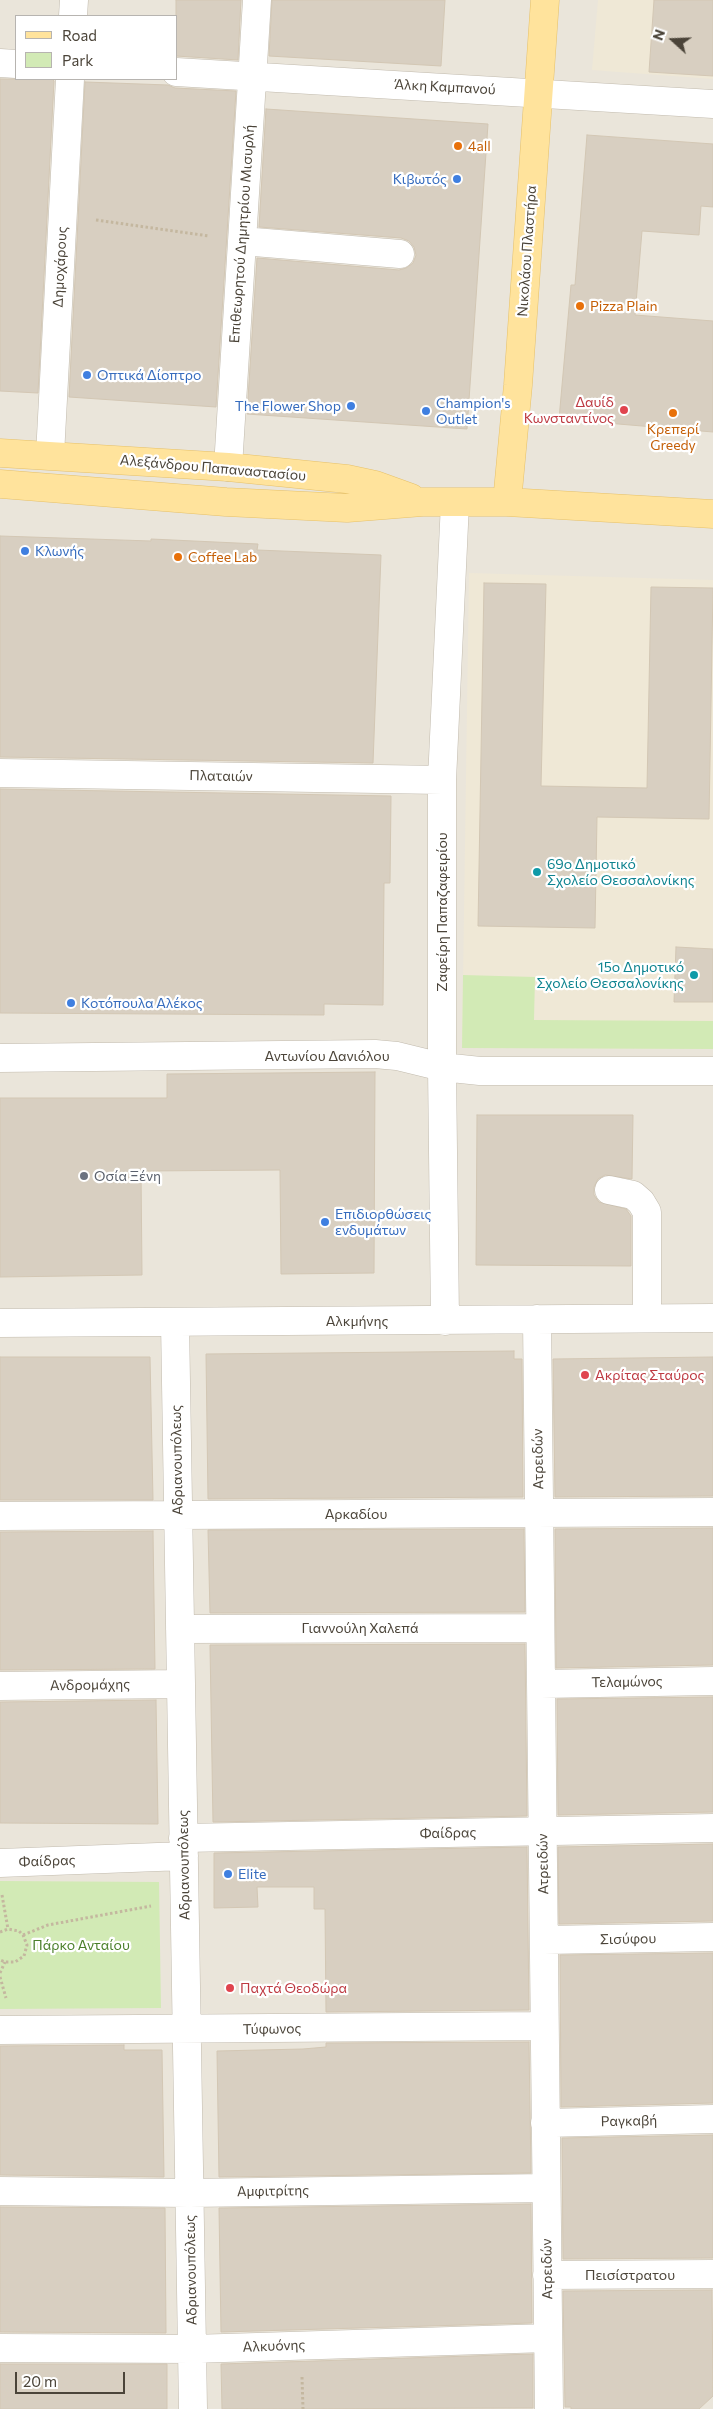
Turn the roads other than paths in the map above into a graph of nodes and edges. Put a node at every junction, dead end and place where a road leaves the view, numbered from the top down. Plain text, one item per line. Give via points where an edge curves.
1 (74, 0) edge
2 (257, 0) edge
3 (545, 0) edge
4 (73, 15) edge
5 (0, 63) edge
6 (15, 64) edge
7 (178, 72) edge
8 (252, 77) junction
9 (70, 80) edge
10 (538, 92) junction
11 (713, 104) edge
12 (242, 241) junction
13 (400, 254) dead end
14 (0, 453) edge
15 (50, 456) junction
16 (228, 467) junction
17 (0, 484) edge
18 (422, 502) junction
19 (507, 502) junction
20 (455, 503) junction
21 (713, 514) edge
22 (0, 773) edge
23 (442, 780) junction
24 (0, 1058) edge
25 (442, 1067) junction
26 (713, 1071) edge
27 (609, 1190) dead end
28 (647, 1318) junction
29 (713, 1318) edge
30 (537, 1319) junction
31 (445, 1320) junction
32 (175, 1322) junction
33 (0, 1323) edge
34 (713, 1512) edge
35 (539, 1513) junction
36 (178, 1515) junction
37 (0, 1516) edge
38 (540, 1628) junction
39 (180, 1629) junction
40 (713, 1681) edge
41 (181, 1684) junction
42 (541, 1684) junction
43 (0, 1686) edge
44 (713, 1828) edge
45 (542, 1831) junction
46 (184, 1847) junction
47 (0, 1863) edge
48 (713, 1937) edge
49 (544, 1940) junction
50 (544, 2026) junction
51 (0, 2030) edge
52 (187, 2030) junction
53 (713, 2119) edge
54 (545, 2124) junction
55 (546, 2188) junction
56 (0, 2191) edge
57 (189, 2193) junction
58 (713, 2274) edge
59 (547, 2275) junction
60 (548, 2338) junction
61 (0, 2348) edge
62 (192, 2349) junction
63 (193, 2409) edge
64 (548, 2409) edge

1 - 4 street
2 - 8 street, Επιθεωρητού Δημητρίου Μισυρλή
3 - 10 main road, Νικολάου Πλαστήρα
5 - 6 street
7 - 8 street, Άλκη Καμπανού
8 - 10 street, Άλκη Καμπανού
8 - 12 street, Επιθεωρητού Δημητρίου Μισυρλή
9 - 15 street, Δημοχάρους
10 - 11 street, Άλκη Καμπανού
10 - 19 main road, Νικολάου Πλαστήρα
12 - 13 street
12 - 16 street, Επιθεωρητού Δημητρίου Μισυρλή
14 - 15 main road, Αλεξάνδρου Παπαναστασίου
15 - 16 main road, Αλεξάνδρου Παπαναστασίου
16 - 18 main road, Αλεξάνδρου Παπαναστασίου via 347,479
17 - 18 main road, Αλεξάνδρου Παπαναστασίου via 338,508
18 - 20 main road, Αλεξάνδρου Παπαναστασίου
19 - 20 main road, Αλεξάνδρου Παπαναστασίου
19 - 21 main road, Αλεξάνδρου Παπαναστασίου
20 - 23 street, Ζαφείρη Παπαζαφειρίου
22 - 23 street, Πλαταιών
23 - 25 street, Ζαφείρη Παπαζαφειρίου
24 - 25 street, Αντωνίου Δανιόλου via 375,1054
25 - 26 street, Αντωνίου Δανιόλου via 480,1071
25 - 31 street, Ζαφείρη Παπαζαφειρίου
27 - 28 street via 633,1195 647,1212
28 - 29 street, Αλκμήνης
28 - 30 street, Αλκμήνης
30 - 31 street, Αλκμήνης
30 - 35 street, Ατρειδών
31 - 32 street, Αλκμήνης
32 - 33 street, Αλκμήνης
32 - 36 street, Αδριανουπόλεως
34 - 35 street, Αρκαδίου
35 - 36 street, Αρκαδίου
35 - 38 street, Ατρειδών
36 - 37 street, Αρκαδίου
36 - 39 street, Αδριανουπόλεως
38 - 39 street, Γιαννούλη Χαλεπά
38 - 42 street, Ατρειδών
39 - 41 street, Αδριανουπόλεως
40 - 42 street, Τελαμώνος
41 - 43 street, Ανδρομάχης
41 - 46 street, Αδριανουπόλεως
42 - 45 street, Ατρειδών
44 - 45 street, Φαίδρας
45 - 46 street, Φαίδρας
45 - 49 street, Ατρειδών
46 - 47 street, Φαίδρας
46 - 52 street, Αδριανουπόλεως
48 - 49 street, Σισύφου
49 - 50 street, Ατρειδών
50 - 52 street, Τύφωνος
50 - 54 street, Ατρειδών
51 - 52 street, Τύφωνος
52 - 57 street, Αδριανουπόλεως
53 - 54 street, Ραγκαβή
54 - 55 street, Ατρειδών
55 - 57 street, Αμφιτρίτης
55 - 59 street, Ατρειδών
56 - 57 street, Αμφιτρίτης
57 - 62 street, Αδριανουπόλεως
58 - 59 street, Πεισίστρατου
59 - 60 street, Ατρειδών
60 - 62 street, Αλκυόνης
60 - 64 street, Ατρειδών
61 - 62 street, Αλκυόνης
62 - 63 street, Αδριανουπόλεως

